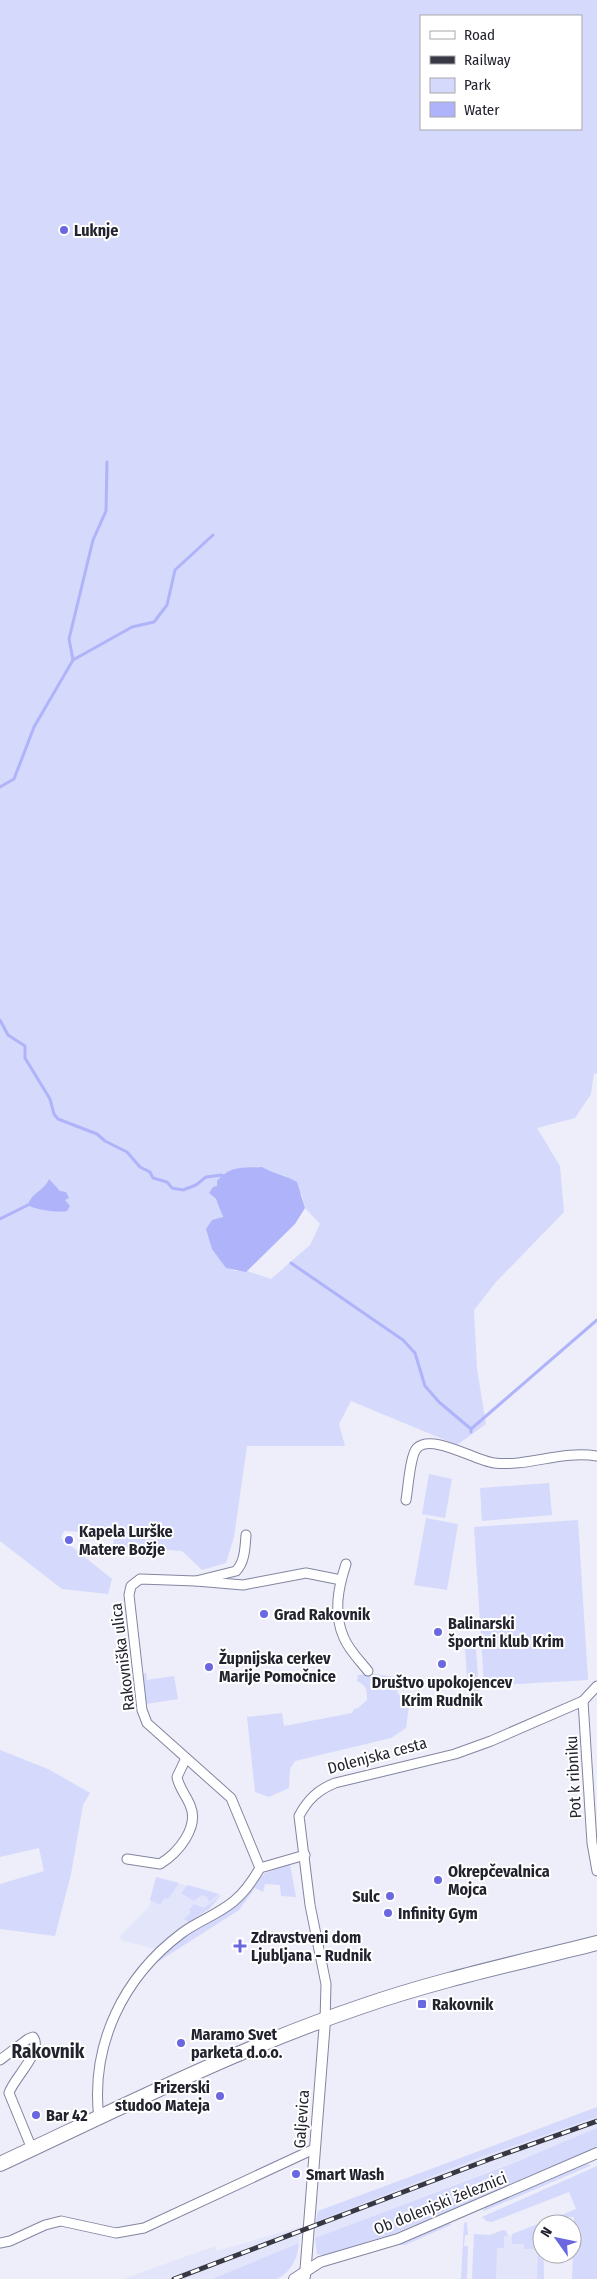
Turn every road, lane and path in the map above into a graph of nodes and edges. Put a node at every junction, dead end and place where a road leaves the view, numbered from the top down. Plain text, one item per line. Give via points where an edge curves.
1 (597, 1456) edge
2 (406, 1500) dead end
3 (246, 1535) dead end
4 (346, 1564) dead end
5 (341, 1580) junction
6 (196, 1581) junction
7 (368, 1671) dead end
8 (597, 1686) edge
9 (583, 1701) junction
10 (186, 1758) junction
11 (305, 1855) junction
12 (127, 1859) dead end
13 (260, 1868) junction
14 (597, 1871) edge
15 (597, 1943) edge
16 (325, 2020) junction
17 (0, 2060) edge
18 (98, 2118) junction
19 (32, 2149) junction
20 (314, 2149) junction
21 (597, 2154) edge
22 (0, 2164) edge
23 (0, 2243) edge
24 (305, 2275) edge
25 (294, 2279) edge

1 - 2 street via 585,1454 493,1463 426,1443 417,1448 413,1456
3 - 6 street via 244,1554 236,1571
4 - 5 street
5 - 6 street via 306,1573 243,1585
5 - 7 street via 338,1609 344,1638
6 - 10 street, Rakovniška ulica via 140,1579 131,1586 129,1595 144,1718
8 - 9 street
9 - 11 street, Dolenjska cesta via 455,1754 320,1789 299,1816
9 - 14 street, Pot k ribniku via 592,1843
10 - 12 street via 177,1776 193,1816 184,1839 160,1864
10 - 13 street, Rakovniška ulica via 231,1798
11 - 13 street
11 - 16 street, Dolenjska cesta via 310,1905 326,1984
13 - 18 street via 234,1902 165,1947 122,1998 104,2045 96,2096
15 - 16 main road via 422,1987
16 - 18 main road
16 - 20 street, Galjevica
17 - 19 street via 28,2039 33,2037 35,2040 32,2056 9,2093
18 - 19 main road
19 - 22 main road
20 - 23 street via 144,2228 116,2233 61,2221
20 - 24 street, Galjevica
21 - 24 street, Ob dolenjski železnici via 398,2239 320,2262
24 - 25 street, Ob dolenjski železnici

